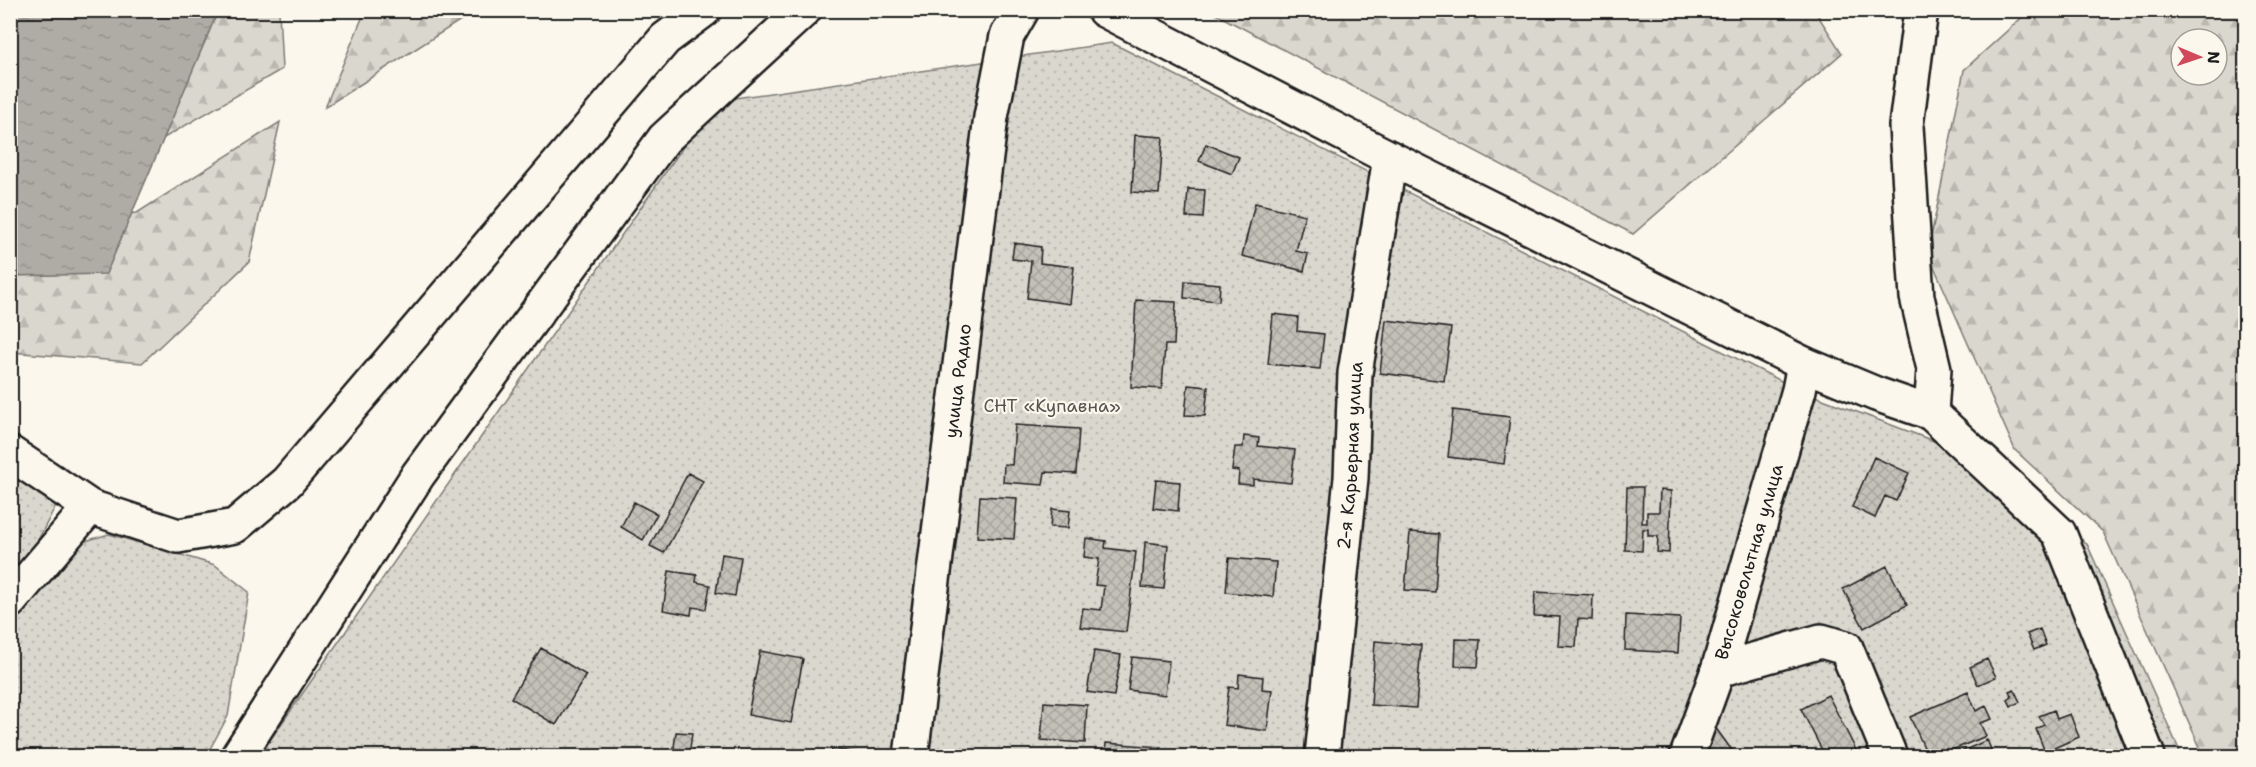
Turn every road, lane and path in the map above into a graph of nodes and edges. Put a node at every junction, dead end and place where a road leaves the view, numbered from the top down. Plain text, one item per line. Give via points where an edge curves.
1 (704, 10) edge
2 (804, 10) edge
3 (1022, 10) edge
4 (1104, 10) edge
5 (1921, 10) edge
6 (1390, 158) junction
7 (1804, 364) junction
8 (1931, 413) junction
9 (10, 453) edge
10 (90, 507) junction
11 (10, 601) edge
12 (1718, 670) junction
13 (238, 756) edge
14 (911, 756) edge
15 (1322, 756) edge
16 (1687, 756) edge
17 (1890, 756) edge
18 (2148, 756) edge

1 - 10 street via 665,39 287,482 236,526 178,536
2 - 13 street via 664,139 418,475
3 - 14 street, улица Радио via 1007,36 991,117
4 - 6 street
5 - 8 street via 1906,126 1917,297 1934,369
6 - 7 street
6 - 15 street, 2-я Карьерная улица via 1354,373 1351,478
7 - 8 street
7 - 12 street, Высоковольтная улица
8 - 18 street via 2059,533
9 - 10 street
10 - 11 street
12 - 16 street, Высоковольтная улица
12 - 17 street via 1821,641 1846,648

